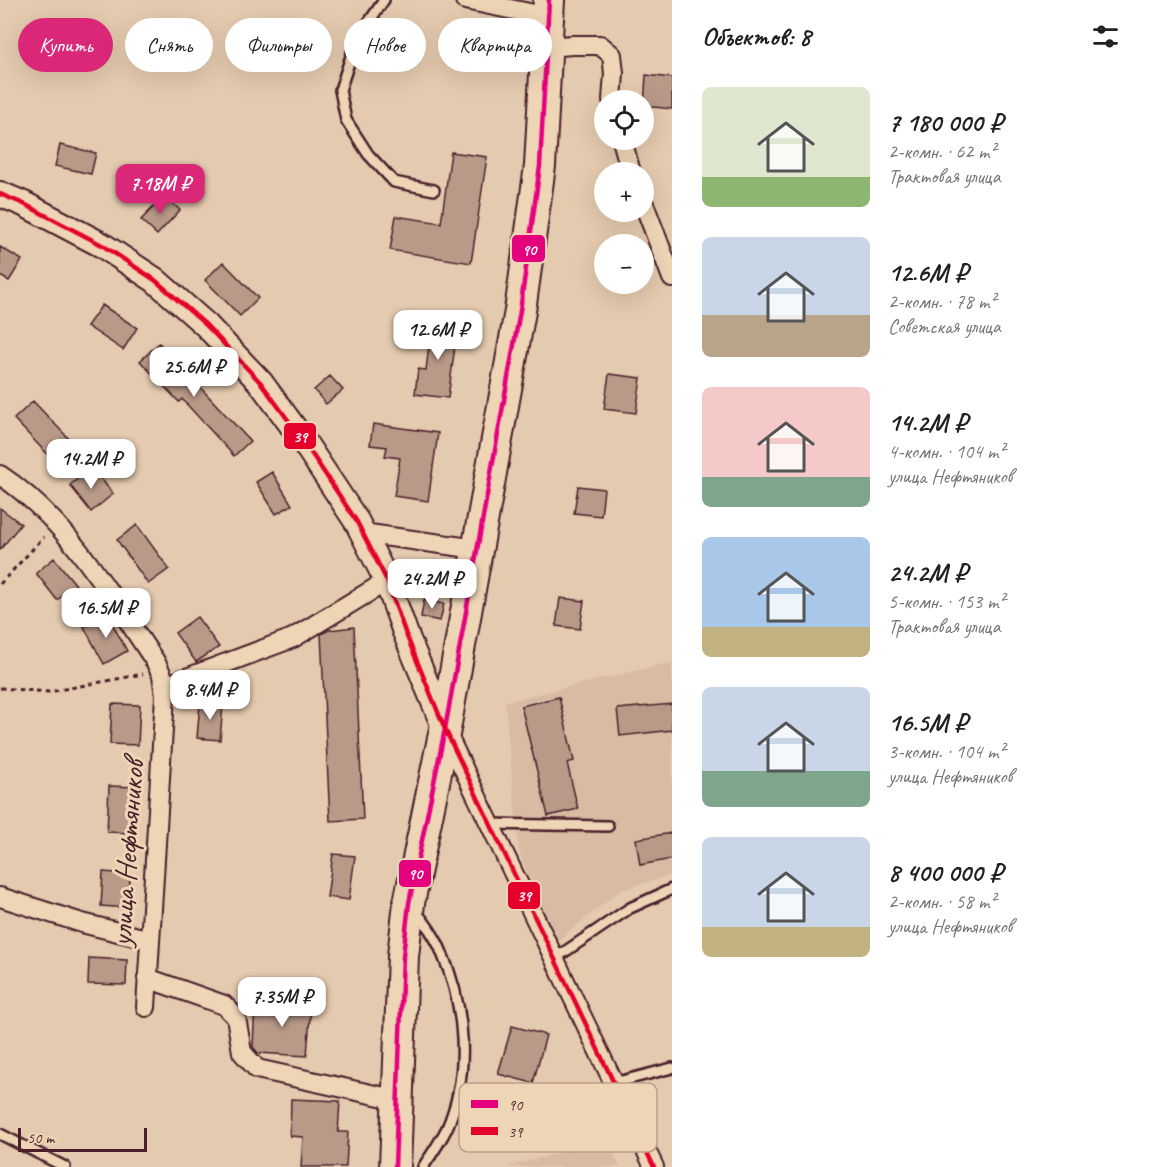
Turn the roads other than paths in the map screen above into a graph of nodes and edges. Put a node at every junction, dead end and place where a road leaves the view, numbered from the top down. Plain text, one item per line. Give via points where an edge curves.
1 (384, 0) edge
2 (465, 0) edge
3 (549, 8) edge
4 (552, 47) edge
5 (546, 72) edge
6 (613, 90) edge
7 (434, 190) dead end
8 (0, 194) edge
9 (651, 222) edge
10 (672, 278) edge
11 (0, 475) edge
12 (362, 532) junction
13 (477, 549) junction
14 (387, 581) junction
15 (164, 680) junction
16 (445, 729) junction
17 (490, 824) junction
18 (609, 826) dead end
19 (672, 890) edge
20 (0, 897) edge
21 (409, 903) junction
22 (150, 940) junction
23 (554, 959) junction
24 (147, 978) junction
25 (146, 1007) dead end
26 (672, 1068) edge
27 (459, 1083) edge
28 (459, 1083) edge
29 (614, 1083) joint
30 (398, 1100) junction
31 (0, 1134) edge
32 (647, 1152) edge
33 (65, 1167) edge
34 (395, 1167) edge
35 (423, 1167) edge
36 (654, 1167) edge

1 - 7 lane via 356,41 340,90 346,120 368,154 394,182
2 - 3 street
4 - 6 street via 600,45 612,55
5 - 13 main road via 540,166 520,312
8 - 12 street via 102,245 154,280 206,325 261,383
9 - 10 street
11 - 15 street via 33,498 75,546 155,661
12 - 13 street
12 - 14 street
13 - 16 main road
14 - 15 street via 293,638
14 - 16 street
15 - 22 street, улица Нефтяников
16 - 17 street
16 - 21 main road
17 - 18 lane
17 - 23 street
19 - 23 lane via 630,908
20 - 22 street via 82,924
21 - 28 lane via 442,953 461,1023
21 - 30 main road via 403,956
22 - 24 street, улица Нефтяников
23 - 29 street
24 - 25 street, улица Нефтяников
24 - 30 street via 224,1005 236,1017 242,1052 257,1069
26 - 29 lane
27 - 35 lane via 447,1126
30 - 34 main road
31 - 33 lane
32 - 36 street

